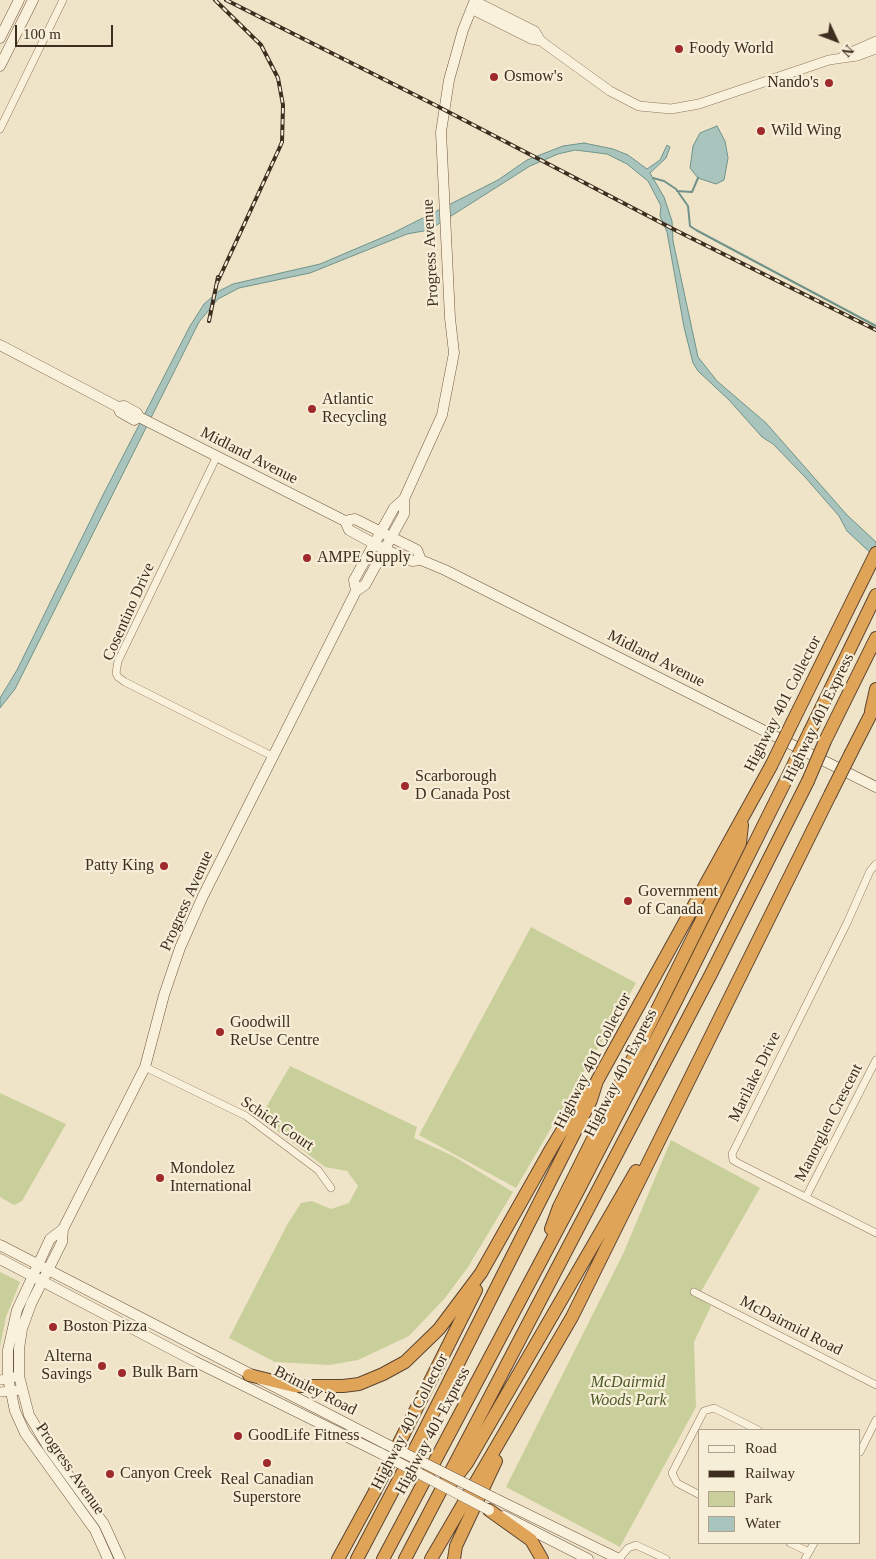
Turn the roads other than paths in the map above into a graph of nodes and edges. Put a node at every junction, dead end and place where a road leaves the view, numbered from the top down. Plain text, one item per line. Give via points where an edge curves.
1 (19, 0) edge
2 (33, 0) edge
3 (63, 0) edge
4 (474, 4) edge
5 (0, 38) edge
6 (876, 41) edge
7 (876, 49) edge
8 (842, 57) junction
9 (0, 66) edge
10 (0, 129) edge
11 (0, 345) edge
12 (217, 456) junction
13 (404, 499) junction
14 (346, 521) junction
15 (380, 532) junction
16 (390, 537) junction
17 (374, 543) junction
18 (384, 549) junction
19 (876, 553) edge
20 (421, 560) junction
21 (356, 591) junction
22 (876, 595) edge
23 (876, 638) edge
24 (876, 689) edge
25 (876, 704) edge
26 (869, 718) junction
27 (272, 756) junction
28 (876, 787) edge
29 (743, 818) junction
30 (876, 864) edge
31 (718, 1025) junction
32 (876, 1060) edge
33 (145, 1066) junction
34 (597, 1081) junction
35 (332, 1188) dead end
36 (806, 1198) junction
37 (63, 1229) junction
38 (876, 1233) edge
39 (0, 1245) edge
40 (0, 1259) edge
41 (37, 1264) junction
42 (539, 1265) junction
43 (47, 1270) junction
44 (481, 1273) junction
45 (32, 1276) junction
46 (41, 1282) junction
47 (694, 1292) dead end
48 (140, 1317) junction
49 (134, 1329) junction
50 (248, 1375) junction
51 (19, 1376) junction
52 (4, 1379) edge
53 (876, 1385) edge
54 (21, 1390) junction
55 (5, 1392) edge
56 (876, 1420) edge
57 (756, 1429) edge
58 (505, 1432) junction
59 (383, 1448) junction
60 (861, 1450) edge
61 (698, 1494) edge
62 (435, 1504) junction
63 (491, 1504) junction
64 (104, 1524) junction
65 (94, 1530) junction
66 (791, 1544) edge
67 (813, 1544) edge
68 (807, 1556) edge
69 (108, 1559) edge
70 (120, 1559) edge
71 (338, 1559) edge
72 (357, 1559) edge
73 (383, 1559) edge
74 (405, 1559) edge
75 (431, 1559) edge
76 (454, 1559) edge
77 (542, 1559) edge
78 (588, 1559) edge
79 (619, 1559) edge
80 (666, 1559) edge

1 - 5 main road
2 - 9 main road
3 - 10 street
4 - 8 street via 531,39 541,41 610,92 639,106 671,109 699,104
4 - 13 main road, Progress Avenue via 449,80 441,132 454,353 442,415
6 - 8 street via 855,48
7 - 8 street
11 - 12 main road, Midland Avenue
12 - 14 main road, Midland Avenue
12 - 27 street, Cosentino Drive via 118,661 116,672 125,682
13 - 15 main road, Progress Avenue via 394,508
13 - 16 main road, Progress Avenue via 404,514
14 - 15 main road, Midland Avenue via 355,519
14 - 17 main road, Midland Avenue via 350,530
15 - 16 main road, Midland Avenue
15 - 17 main road, Progress Avenue
16 - 18 main road, Progress Avenue
16 - 20 main road, Midland Avenue via 417,550
17 - 18 main road, Midland Avenue
17 - 21 main road, Progress Avenue via 354,580
18 - 20 main road, Midland Avenue via 412,561
18 - 21 main road, Progress Avenue via 365,585
19 - 29 highway, Highway 401 Collector, bridge
20 - 28 main road, Midland Avenue
21 - 27 main road, Progress Avenue
22 - 42 highway, Highway 401 Express, bridge via 672,1010
23 - 62 highway, Highway 401 Express, bridge via 712,974
24 - 26 highway
25 - 26 highway
26 - 31 highway, bridge
27 - 33 main road, Progress Avenue via 180,948
29 - 34 highway, Highway 401 Collector
29 - 42 highway via 740,843 559,1207
30 - 36 street, Marilake Drive via 732,1154 738,1163
31 - 58 highway via 576,1309
31 - 62 highway via 600,1237 472,1454
32 - 36 street, Manorglen Crescent
33 - 35 street, Schick Court via 246,1116 318,1170
33 - 37 main road, Progress Avenue
34 - 44 highway via 583,1096
34 - 72 highway, Highway 401 Collector via 591,1100
36 - 38 street, Marilake Drive
37 - 41 main road, Progress Avenue via 50,1240
37 - 43 main road, Progress Avenue via 62,1242
39 - 41 main road, Brimley Road
40 - 45 main road, Brimley Road
41 - 43 main road, Brimley Road
41 - 45 main road, Progress Avenue
42 - 73 highway, Highway 401 Express
43 - 46 main road, Progress Avenue
43 - 48 main road, Brimley Road
44 - 50 highway via 450,1316 422,1347 405,1362 383,1374 360,1384 319,1388 294,1386
44 - 71 highway via 474,1294
45 - 46 main road, Brimley Road
45 - 52 main road, Progress Avenue via 13,1324
46 - 49 main road, Brimley Road
46 - 51 main road, Progress Avenue via 22,1329
47 - 53 street, McDairmid Road
48 - 49 main road
48 - 50 main road, Brimley Road
49 - 59 main road, Brimley Road
50 - 59 main road, Brimley Road
51 - 52 street
51 - 54 main road, Progress Avenue
52 - 55 main road, Progress Avenue
54 - 55 street
54 - 64 main road, Progress Avenue via 37,1432
55 - 65 main road, Progress Avenue via 29,1439
56 - 60 street
57 - 61 street via 714,1408 704,1410 672,1473 677,1483
58 - 75 highway
58 - 76 highway via 495,1464 456,1546
59 - 63 main road, Brimley Road, bridge
62 - 74 highway, Highway 401 Express
63 - 77 highway via 531,1540
63 - 78 main road, Brimley Road
63 - 79 main road, Brimley Road
64 - 65 main road
64 - 70 main road, Progress Avenue
65 - 69 main road, Progress Avenue
66 - 68 street
67 - 68 street
79 - 80 street via 636,1544

